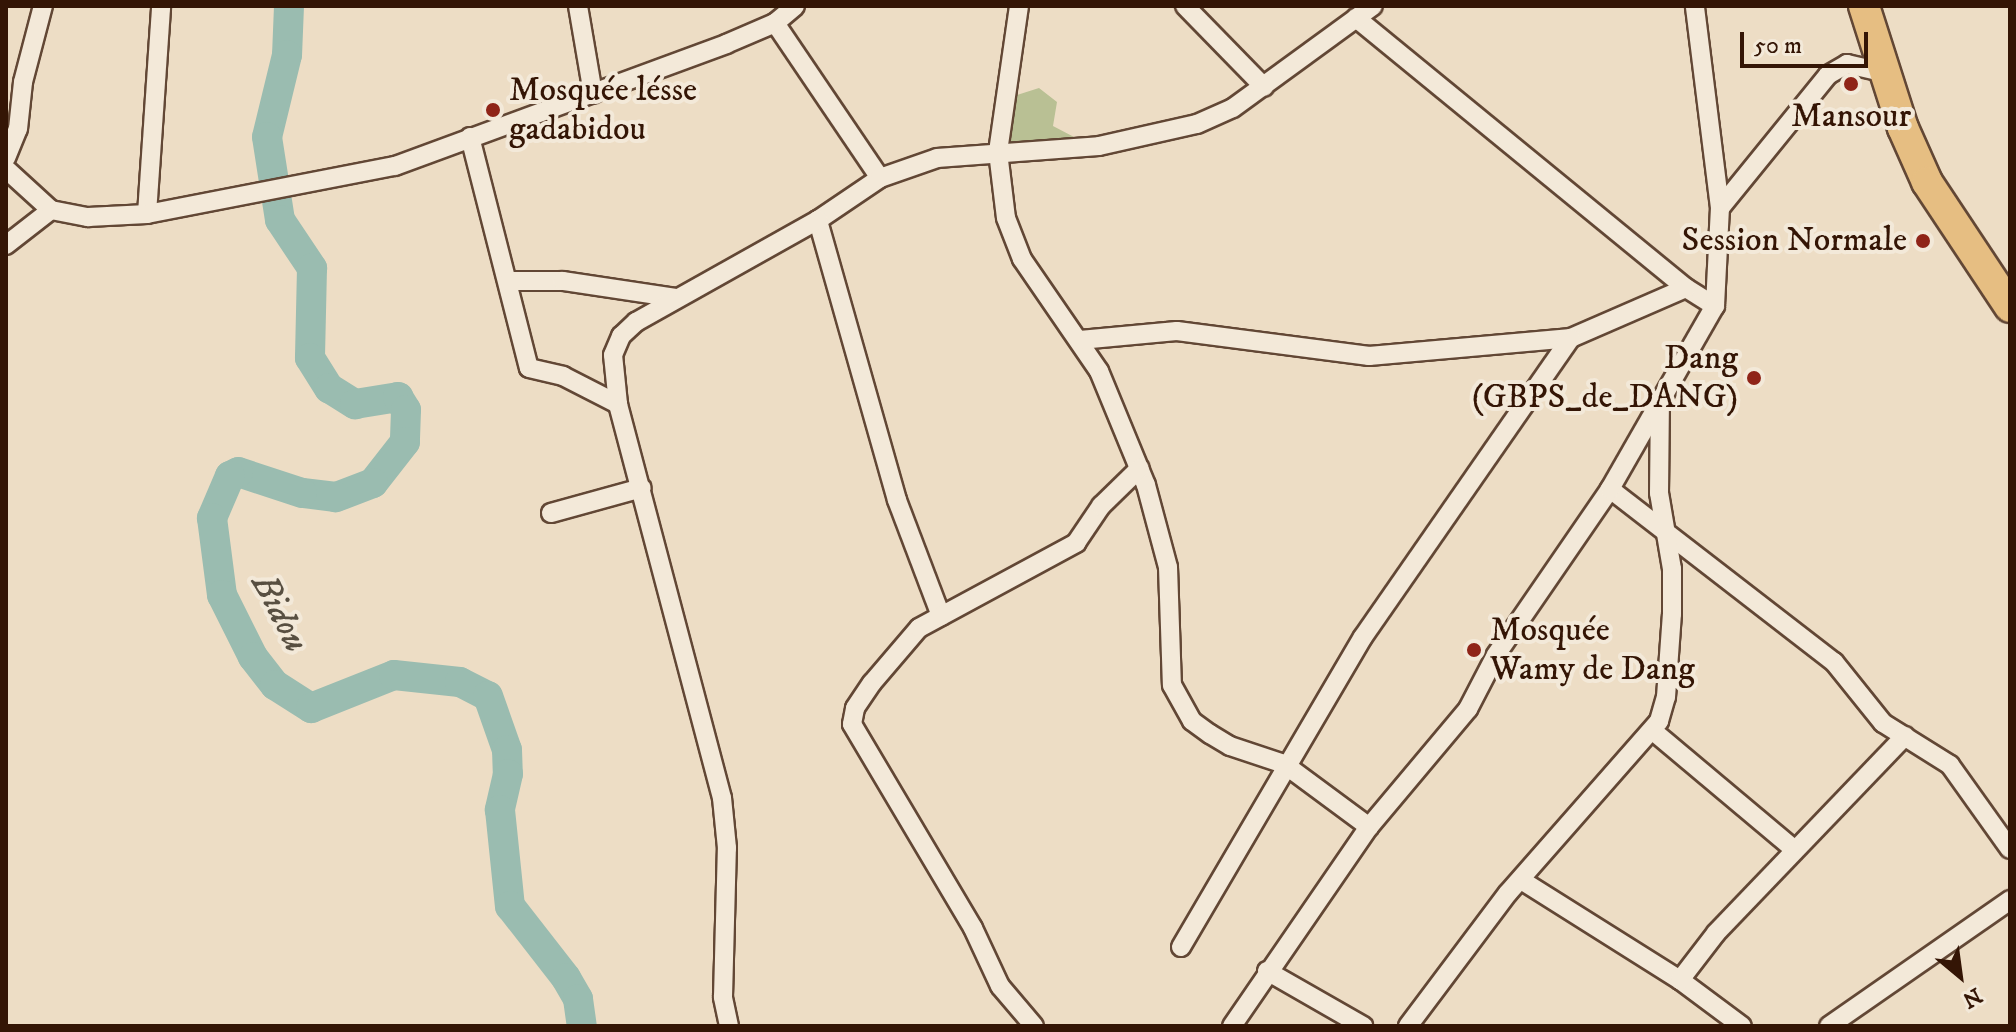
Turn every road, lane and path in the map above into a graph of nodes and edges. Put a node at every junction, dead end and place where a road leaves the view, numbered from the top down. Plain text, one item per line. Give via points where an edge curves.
1 (43, 6) edge
2 (161, 6) edge
3 (578, 6) edge
4 (795, 6) edge
5 (1019, 6) edge
6 (1185, 6) edge
7 (1373, 6) edge
8 (1695, 6) edge
9 (1864, 6) edge
10 (1356, 18) junction
11 (775, 23) junction
12 (1885, 73) junction
13 (1264, 87) junction
14 (593, 94) junction
15 (470, 137) junction
16 (998, 152) junction
17 (6, 158) edge
18 (6, 169) edge
19 (880, 178) junction
20 (1720, 208) junction
21 (51, 210) junction
22 (147, 214) junction
23 (818, 220) junction
24 (6, 245) edge
25 (509, 281) junction
26 (1686, 288) junction
27 (677, 298) junction
28 (1715, 306) junction
29 (2010, 307) edge
30 (1571, 338) junction
31 (1080, 340) junction
32 (1660, 398) junction
33 (618, 404) junction
34 (1140, 468) junction
35 (642, 488) junction
36 (1610, 489) junction
37 (551, 513) dead end
38 (1665, 531) junction
39 (941, 616) junction
40 (1653, 731) junction
41 (1905, 736) junction
42 (1284, 764) junction
43 (1369, 827) junction
44 (2010, 849) edge
45 (1795, 850) junction
46 (1521, 880) junction
47 (2010, 900) edge
48 (1181, 947) dead end
49 (1267, 971) junction
50 (1680, 980) junction
51 (729, 1026) edge
52 (1034, 1026) edge
53 (1232, 1026) edge
54 (1363, 1026) edge
55 (1408, 1026) edge
56 (1742, 1026) edge
57 (1829, 1026) edge

1 - 17 street via 23,82 18,129
2 - 22 street
3 - 14 street
4 - 11 street
5 - 16 street
6 - 13 street
7 - 10 street
8 - 20 street
9 - 12 highway
10 - 13 street
10 - 26 street
11 - 14 street
11 - 19 street
12 - 20 street via 1847,64 1828,75
12 - 29 highway via 1927,182
13 - 16 street via 1209,119 1151,137
14 - 15 street
15 - 22 street via 395,166
15 - 25 street
16 - 19 street via 937,158
16 - 31 street via 1006,218 1022,259
18 - 21 street
19 - 23 street
20 - 28 street
21 - 22 street via 88,217
21 - 24 street
23 - 27 street via 697,292
23 - 39 street via 897,500
25 - 27 street via 563,281
25 - 33 street via 529,368 563,376
26 - 28 street
26 - 30 street
27 - 33 street via 636,322 616,344
28 - 32 street
30 - 31 street via 1369,356 1177,331
30 - 42 street via 1363,637
31 - 34 street
32 - 36 street
32 - 38 street via 1658,479
33 - 35 street
34 - 39 street via 1101,506 1076,543
34 - 42 street via 1168,567 1169,662 1183,708 1192,721 1230,746
35 - 37 street
35 - 51 street via 722,798 727,848 723,997
36 - 38 street
36 - 43 street via 1496,655 1468,709
38 - 40 street via 1672,569 1670,652 1666,697
38 - 41 street via 1834,662 1883,723
39 - 52 street via 923,624 897,651 855,708 852,724 973,928 1000,986
40 - 45 street
40 - 46 street
41 - 44 street via 1950,765
41 - 45 street
42 - 43 street
42 - 48 street via 1263,814
43 - 49 street
45 - 50 street via 1716,933
46 - 50 street
46 - 55 street
47 - 57 street
49 - 53 street
49 - 54 street
50 - 56 street

